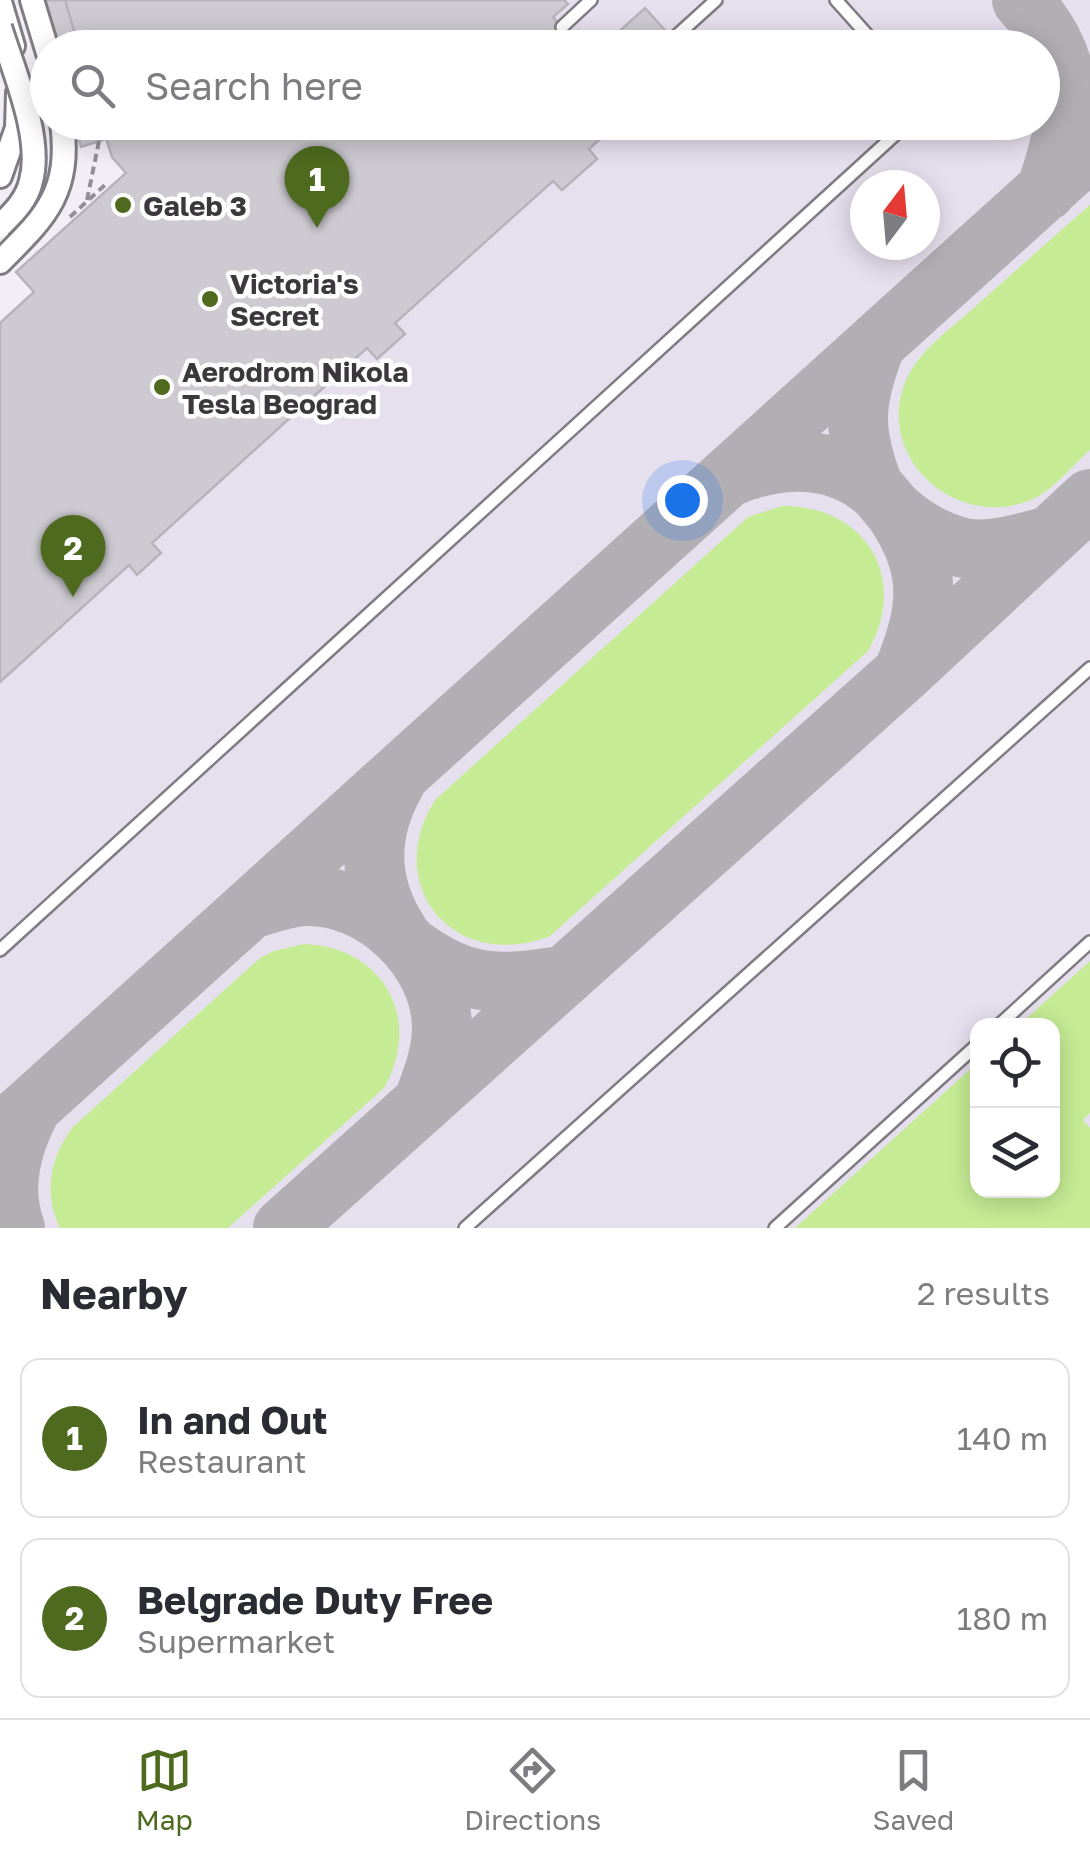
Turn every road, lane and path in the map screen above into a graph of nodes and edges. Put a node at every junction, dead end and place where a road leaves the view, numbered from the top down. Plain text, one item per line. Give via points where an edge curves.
1 (32, 0) edge
2 (590, 0) edge
3 (716, 0) edge
4 (836, 0) edge
5 (0, 2) edge
6 (0, 27) edge
7 (562, 27) dead end
8 (41, 30) edge
9 (683, 30) edge
10 (863, 30) edge
11 (30, 127) edge
12 (32, 140) edge
13 (62, 140) edge
14 (889, 140) edge
15 (98, 141) dead end
16 (0, 176) edge
17 (87, 202) dead end
18 (0, 226) edge
19 (0, 262) edge
20 (1090, 668) edge
21 (1090, 942) edge
22 (0, 950) edge
23 (1007, 1018) edge
24 (970, 1051) edge
25 (465, 1228) edge
26 (775, 1228) edge

1 - 8 street
2 - 7 lane
3 - 9 lane
4 - 10 lane
5 - 16 street via 19,98 17,128
6 - 11 street, bridge
12 - 18 street, bridge via 31,182 21,205
13 - 19 street via 52,204
14 - 22 lane
15 - 17 path
20 - 25 lane
21 - 23 lane
24 - 26 lane

